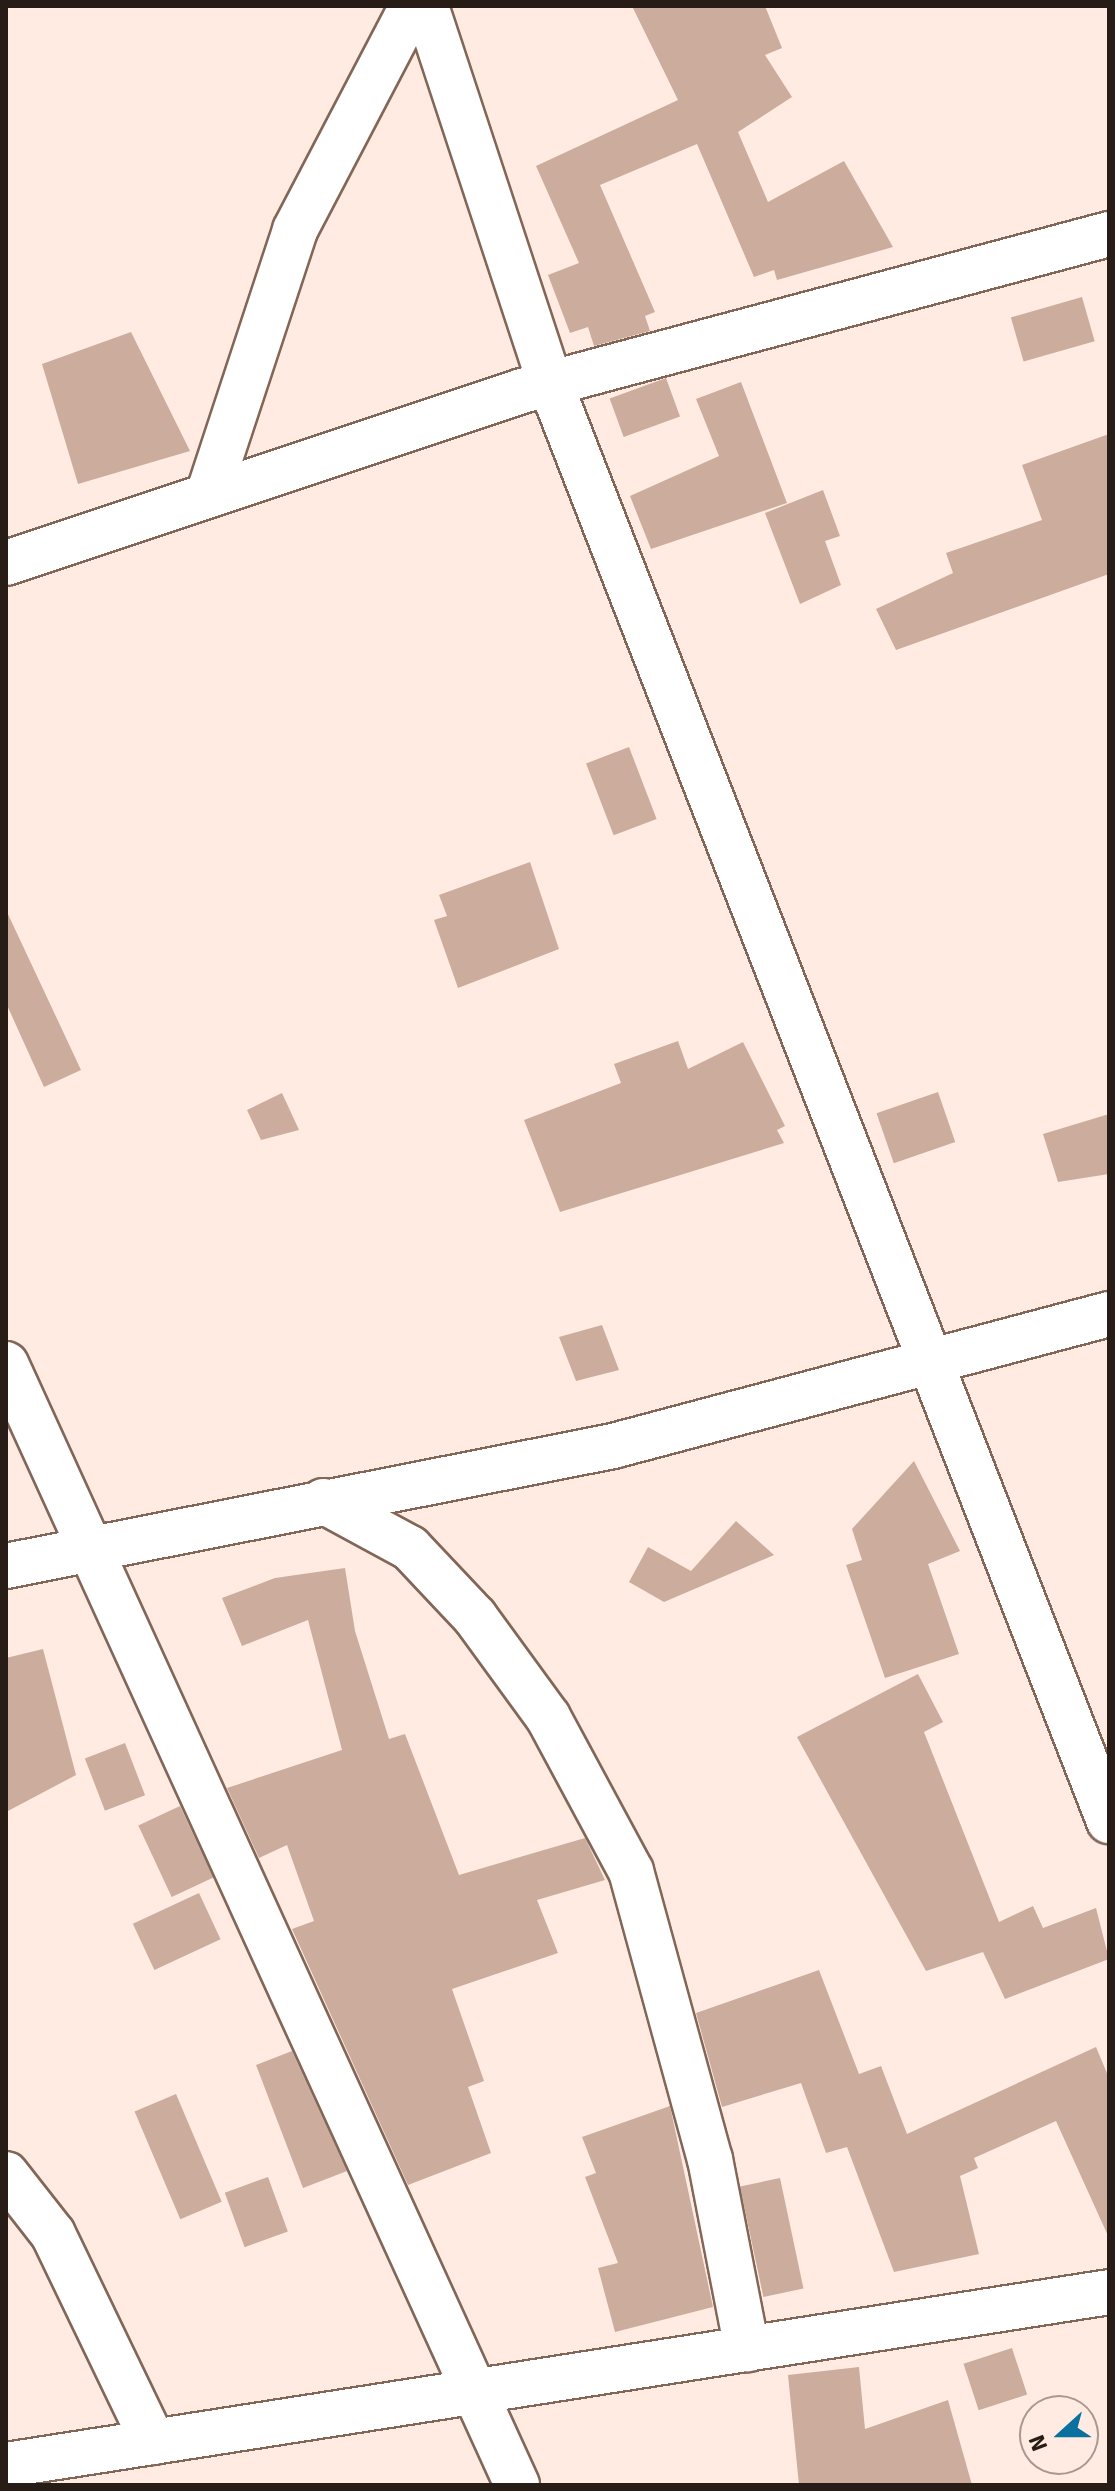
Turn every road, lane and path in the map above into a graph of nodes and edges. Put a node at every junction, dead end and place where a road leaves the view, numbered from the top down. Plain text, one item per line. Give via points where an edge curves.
1 (412, 6) edge
2 (426, 6) edge
3 (1109, 234) edge
4 (550, 383) junction
5 (208, 495) junction
6 (6, 563) edge
7 (1109, 1314) edge
8 (931, 1361) junction
9 (6, 1364) edge
10 (323, 1501) junction
11 (93, 1545) junction
12 (6, 1566) edge
13 (1109, 1821) edge
14 (6, 2174) edge
15 (1109, 2292) edge
16 (747, 2349) junction
17 (474, 2391) junction
18 (153, 2442) junction
19 (6, 2465) edge
20 (517, 2485) edge

1 - 5 street via 295,230
2 - 4 street
3 - 4 street
4 - 5 street
4 - 8 street
5 - 6 street
7 - 8 street
8 - 10 street via 613,1446
8 - 13 street
9 - 11 street
10 - 11 street
10 - 16 street via 410,1548 475,1617 548,1717 631,1871 710,2159
11 - 12 street
11 - 17 street
14 - 18 street via 53,2234
15 - 16 street
16 - 17 street
17 - 18 street
17 - 20 street
18 - 19 street

